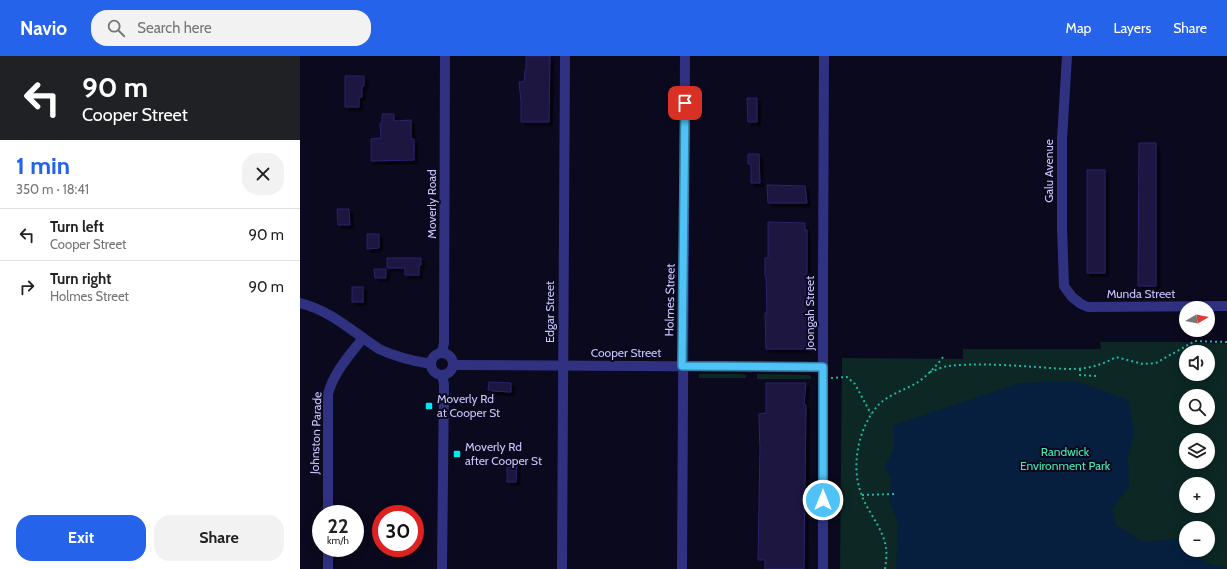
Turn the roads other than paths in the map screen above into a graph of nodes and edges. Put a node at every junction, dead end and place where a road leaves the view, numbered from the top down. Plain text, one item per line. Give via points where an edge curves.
1 (446, 56) edge
2 (565, 56) edge
3 (685, 56) edge
4 (824, 56) edge
5 (1067, 56) edge
6 (1064, 286) joint
7 (300, 303) edge
8 (1227, 306) edge
9 (363, 338) junction
10 (442, 352) junction
11 (431, 364) junction
12 (454, 365) junction
13 (563, 365) junction
14 (682, 366) junction
15 (823, 367) junction
16 (442, 375) junction
17 (328, 505) edge
18 (328, 557) edge
19 (328, 569) edge
20 (442, 569) edge
21 (562, 569) edge
22 (682, 569) edge
23 (823, 569) edge

1 - 10 street, Moverly Road
2 - 13 street, Edgar Street
3 - 14 street, Holmes Street
4 - 15 street, Joongah Street
5 - 6 street, Galu Avenue via 1062,140
6 - 8 street, Munda Street via 1072,297 1088,307
7 - 9 street via 326,312
9 - 11 street via 394,356
9 - 17 street, Johnston Parade via 336,374 328,394
10 - 11 street via 436,355
10 - 12 street via 451,356
11 - 16 street via 433,370
12 - 13 street, Cooper Street
12 - 16 street via 448,373
13 - 14 street, Cooper Street
13 - 21 street, Edgar Street
14 - 15 street, Cooper Street
14 - 22 street, Holmes Street
15 - 23 street, Joongah Street
16 - 20 street
18 - 19 street

